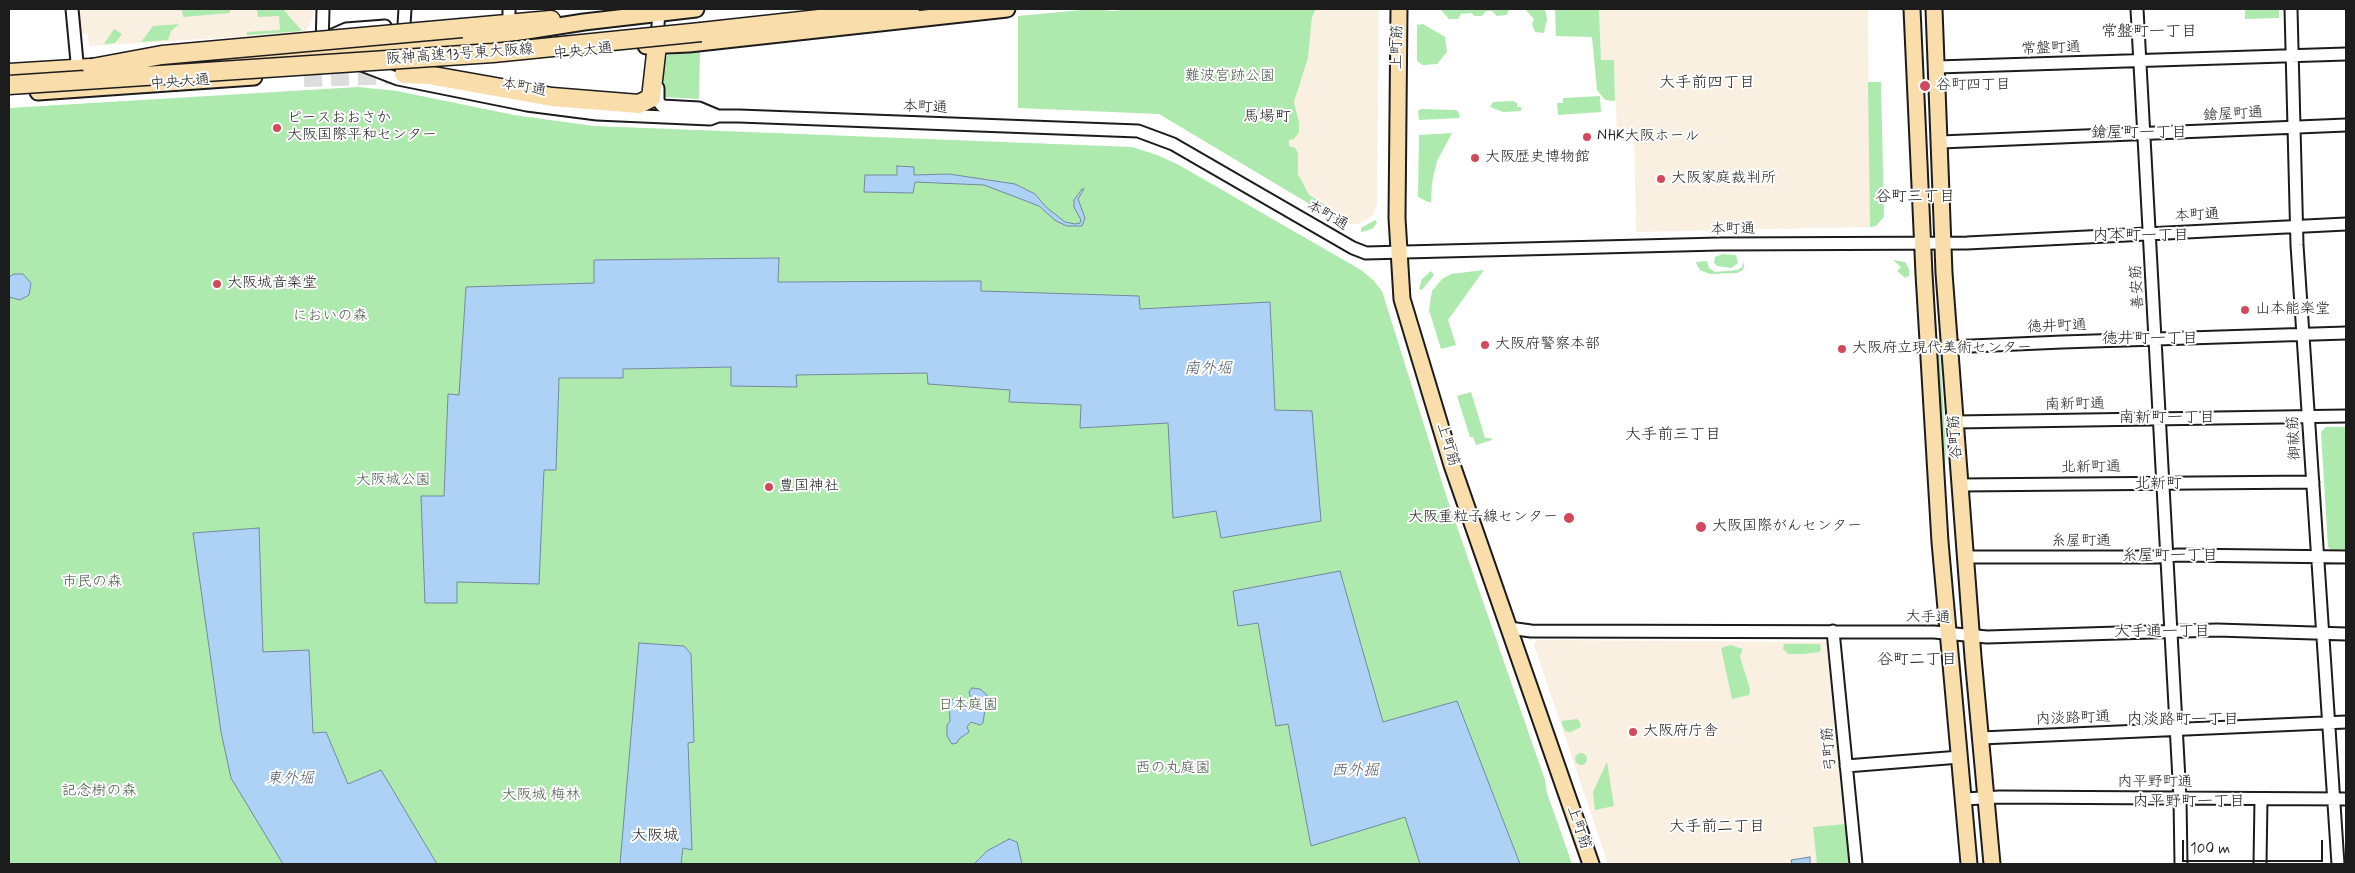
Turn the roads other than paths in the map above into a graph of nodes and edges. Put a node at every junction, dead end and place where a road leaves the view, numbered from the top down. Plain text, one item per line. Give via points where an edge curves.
1 (72, 9) edge
2 (323, 9) edge
3 (405, 9) edge
4 (696, 9) edge
5 (807, 9) edge
6 (910, 9) edge
7 (1007, 9) edge
8 (1399, 9) edge
9 (1912, 9) edge
10 (1934, 9) edge
11 (2137, 9) edge
12 (2291, 9) edge
13 (659, 11) edge
14 (509, 12) edge
15 (551, 20) junction
16 (584, 22) junction
17 (404, 25) junction
18 (657, 45) junction
19 (322, 48) junction
20 (2346, 54) edge
21 (2293, 56) junction
22 (2140, 61) junction
23 (9, 65) edge
24 (1937, 67) junction
25 (371, 69) junction
26 (87, 70) junction
27 (9, 73) edge
28 (404, 74) tunnel mouth
29 (312, 75) junction
30 (9, 85) edge
31 (9, 94) edge
32 (718, 116) junction
33 (2346, 125) edge
34 (2295, 127) junction
35 (2144, 134) junction
36 (1941, 142) junction
37 (2346, 224) edge
38 (2296, 226) junction
39 (2150, 234) junction
40 (1923, 242) junction
41 (1944, 243) junction
42 (1398, 253) junction
43 (2346, 333) edge
44 (2304, 335) junction
45 (2156, 340) junction
46 (1950, 347) junction
47 (2346, 416) edge
48 (2309, 417) junction
49 (2160, 418) junction
50 (1955, 422) junction
51 (2313, 482) junction
52 (2163, 483) junction
53 (1960, 485) junction
54 (2168, 556) junction
55 (2318, 556) junction
56 (1966, 557) junction
57 (2346, 557) edge
58 (1509, 628) junction
59 (1833, 631) junction
60 (2172, 631) junction
61 (1948, 633) junction
62 (2323, 634) junction
63 (2346, 634) edge
64 (1971, 635) junction
65 (2346, 722) edge
66 (2328, 723) junction
67 (2176, 730) junction
68 (1981, 738) junction
69 (1960, 757) junction
70 (1846, 766) junction
71 (1986, 798) junction
72 (2180, 798) junction
73 (1964, 799) junction
74 (2261, 799) junction
75 (2341, 799) edge
76 (1591, 864) edge
77 (1856, 864) edge
78 (1969, 864) edge
79 (1992, 864) edge
80 (2181, 864) edge
81 (2260, 864) edge
82 (2338, 864) edge

1 - 26 street
2 - 19 street
3 - 17 street
4 - 13 main road, 中央大通
5 - 26 highway, 阪神高速13号東大阪線, bridge via 488,42
6 - 26 highway, 阪神高速13号東大阪線, bridge via 493,53
7 - 18 main road, 中央大通
8 - 42 main road, 上町筋
9 - 40 main road, 谷町筋
10 - 24 main road, 谷町筋
11 - 22 street, 善安筋
12 - 21 street, 御祓筋
13 - 16 main road, 中央大通
13 - 18 street
14 - 15 street, 中央大通
14 - 17 street, 中央大通
15 - 16 street, 中央大通
15 - 26 highway, bridge via 162,55
16 - 19 main road, 中央大通 via 463,41 342,50
17 - 19 street, 中央大通 via 335,32
18 - 25 main road, 中央大通
18 - 28 highway via 651,98 638,104 546,96 428,75
18 - 32 street via 659,103 699,108
19 - 25 street, 本町通
19 - 26 main road, 中央大通
19 - 29 street
20 - 21 street, 常盤町通
21 - 22 street, 常盤町通
21 - 34 street, 御祓筋
22 - 24 street, 常盤町通
22 - 35 street, 善安筋
23 - 26 main road, 中央大通
24 - 36 main road, 谷町筋
25 - 29 main road, 中央大通
25 - 32 street, 本町通 via 398,79 527,105 622,116
26 - 27 highway, 阪神高速13号東大阪線
26 - 29 highway, bridge via 128,82
26 - 30 highway, 阪神高速13号東大阪線, bridge
29 - 31 main road, 中央大通
32 - 42 street, 本町通 via 1138,131 1173,144 1352,248 1366,253
33 - 34 street, 鎗屋町通
34 - 35 street, 鎗屋町通
34 - 38 street, 御祓筋
35 - 36 street, 鎗屋町通
35 - 39 street, 善安筋
36 - 41 main road, 谷町筋
37 - 38 street, 本町通
38 - 39 street, 本町通
38 - 44 street, 御祓筋
39 - 41 street, 本町通
39 - 45 street, 善安筋
40 - 41 street, 本町通
40 - 42 street, 本町通
40 - 61 main road, 谷町筋
41 - 46 main road, 谷町筋
42 - 58 main road, 上町筋 via 1402,298 1452,465
43 - 44 street, 徳井町通
44 - 45 street, 徳井町通
44 - 48 street, 御祓筋
45 - 46 street, 徳井町通
45 - 49 street, 善安筋
46 - 50 main road, 谷町筋
47 - 48 street, 南新町通
48 - 49 street, 南新町通
48 - 51 street, 御祓筋
49 - 50 street, 南新町通
49 - 52 street, 善安筋
50 - 53 main road, 谷町筋
51 - 52 street, 北新町通
51 - 55 street, 御祓筋
52 - 53 street, 北新町通
52 - 54 street, 善安筋
53 - 56 main road, 谷町筋
54 - 55 street, 糸屋町通
54 - 56 street, 糸屋町通
54 - 60 street, 善安筋
55 - 57 street, 糸屋町通
55 - 62 street, 御祓筋
56 - 64 main road, 谷町筋
58 - 59 street, 大手通 via 1531,631
58 - 76 main road, 上町筋
59 - 61 street, 大手通
59 - 70 street, 弓町筋
60 - 62 street, 大手通
60 - 64 street, 大手通
60 - 67 street, 善安筋
61 - 64 street, 大手通
61 - 69 main road, 谷町筋
62 - 63 street, 大手通
62 - 66 street, 御祓筋
64 - 68 main road, 谷町筋
65 - 66 street, 内淡路町通
66 - 67 street, 内淡路町通
66 - 75 street, 御祓筋
67 - 68 street, 内淡路町通
67 - 72 street, 善安筋
68 - 71 main road, 谷町筋
69 - 70 street
69 - 73 main road, 谷町筋
70 - 77 street, 弓町筋
71 - 72 street, 内平野町通
71 - 73 street, 内平野町通
71 - 79 main road, 谷町筋
72 - 74 street, 内平野町通
72 - 80 street, 善安筋
73 - 78 main road, 谷町筋
74 - 75 street, 内平野町通
74 - 81 street
75 - 82 street, 御祓筋

